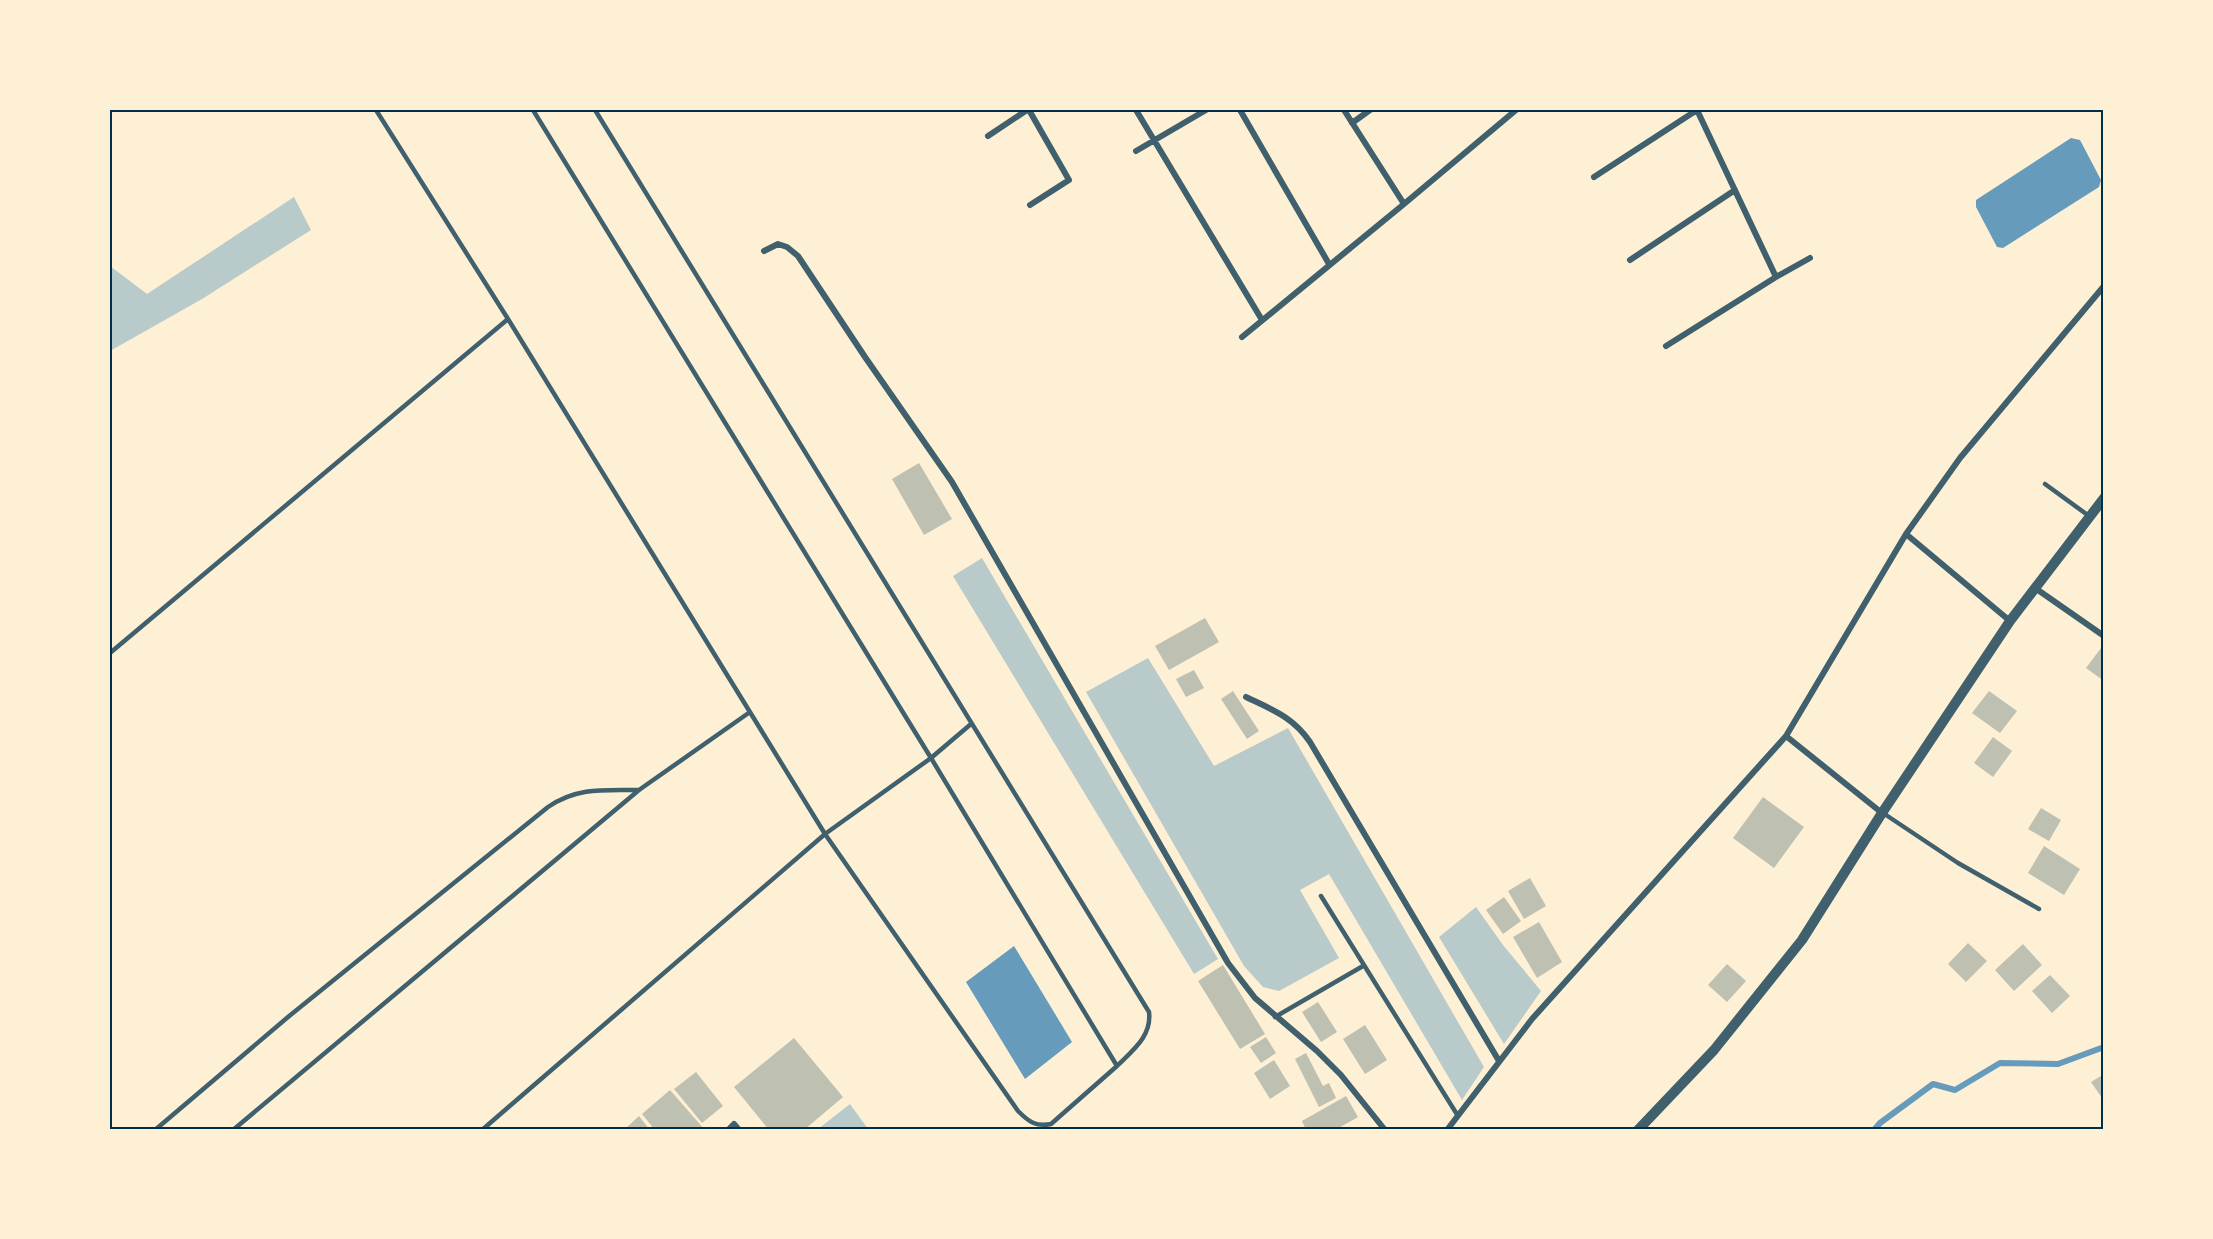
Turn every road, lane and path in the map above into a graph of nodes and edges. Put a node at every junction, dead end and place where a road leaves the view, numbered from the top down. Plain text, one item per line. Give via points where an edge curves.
1 (376, 110) edge
2 (533, 110) edge
3 (595, 110) edge
4 (1028, 110) edge
5 (1136, 110) edge
6 (1206, 110) edge
7 (1240, 110) edge
8 (1344, 110) edge
9 (1370, 110) edge
10 (1516, 110) edge
11 (1352, 123) junction
12 (988, 135) dead end
13 (1154, 140) junction
14 (1136, 151) dead end
15 (1594, 177) dead end
16 (1735, 190) junction
17 (1404, 204) junction
18 (1029, 205) dead end
19 (764, 251) dead end
20 (1810, 258) dead end
21 (1630, 260) dead end
22 (1329, 264) junction
23 (1776, 277) junction
24 (2103, 286) edge
25 (508, 320) junction
26 (1262, 320) junction
27 (1242, 336) dead end
28 (1666, 346) dead end
29 (2045, 484) dead end
30 (2103, 498) edge
31 (2089, 516) junction
32 (1906, 534) junction
33 (2036, 588) junction
34 (2010, 621) junction
35 (2103, 636) edge
36 (110, 653) edge
37 (1246, 697) dead end
38 (750, 712) junction
39 (971, 724) junction
40 (1786, 736) junction
41 (932, 758) junction
42 (639, 790) junction
43 (1882, 813) junction
44 (825, 834) junction
45 (1322, 896) dead end
46 (2039, 909) dead end
47 (1363, 966) junction
48 (1275, 1017) junction
49 (1499, 1061) junction
50 (1117, 1066) junction
51 (1458, 1116) junction
52 (155, 1130) edge
53 (233, 1130) edge
54 (482, 1130) edge
55 (728, 1130) edge
56 (738, 1130) edge
57 (1385, 1130) edge
58 (1447, 1130) edge
59 (1638, 1130) edge

1 - 25 lane
2 - 41 lane
3 - 39 lane
4 - 12 street
4 - 18 street via 1069,180
5 - 13 street
6 - 13 street
7 - 22 street
8 - 11 street
9 - 11 street
10 - 17 street
11 - 17 street
13 - 14 street
13 - 26 street
15 - 16 street via 1697,110
16 - 21 street
16 - 23 street
17 - 22 street
19 - 48 street via 778,244 798,256 952,482 1228,963
20 - 23 street
22 - 26 street
23 - 28 street
24 - 32 street via 1960,458
25 - 36 lane
25 - 38 lane
26 - 27 street
29 - 31 lane
30 - 31 street
31 - 33 street
32 - 34 street
32 - 40 street
33 - 34 street
33 - 35 street
34 - 43 street
37 - 49 street via 1300,727
38 - 42 lane
38 - 44 lane
39 - 41 lane
39 - 50 lane via 1149,1012 1150,1023 1142,1042
40 - 43 street
40 - 49 street via 1532,1019
41 - 44 lane
41 - 50 lane
42 - 52 lane via 589,789 561,798 548,807
42 - 53 lane
43 - 46 lane via 1958,863
43 - 59 street via 1802,940 1714,1050
44 - 50 lane via 1029,1122 1051,1124
44 - 54 lane
45 - 47 lane
47 - 48 lane
47 - 51 lane
48 - 57 street via 1325,1059
49 - 51 street
51 - 58 street
55 - 56 street via 734,1124

